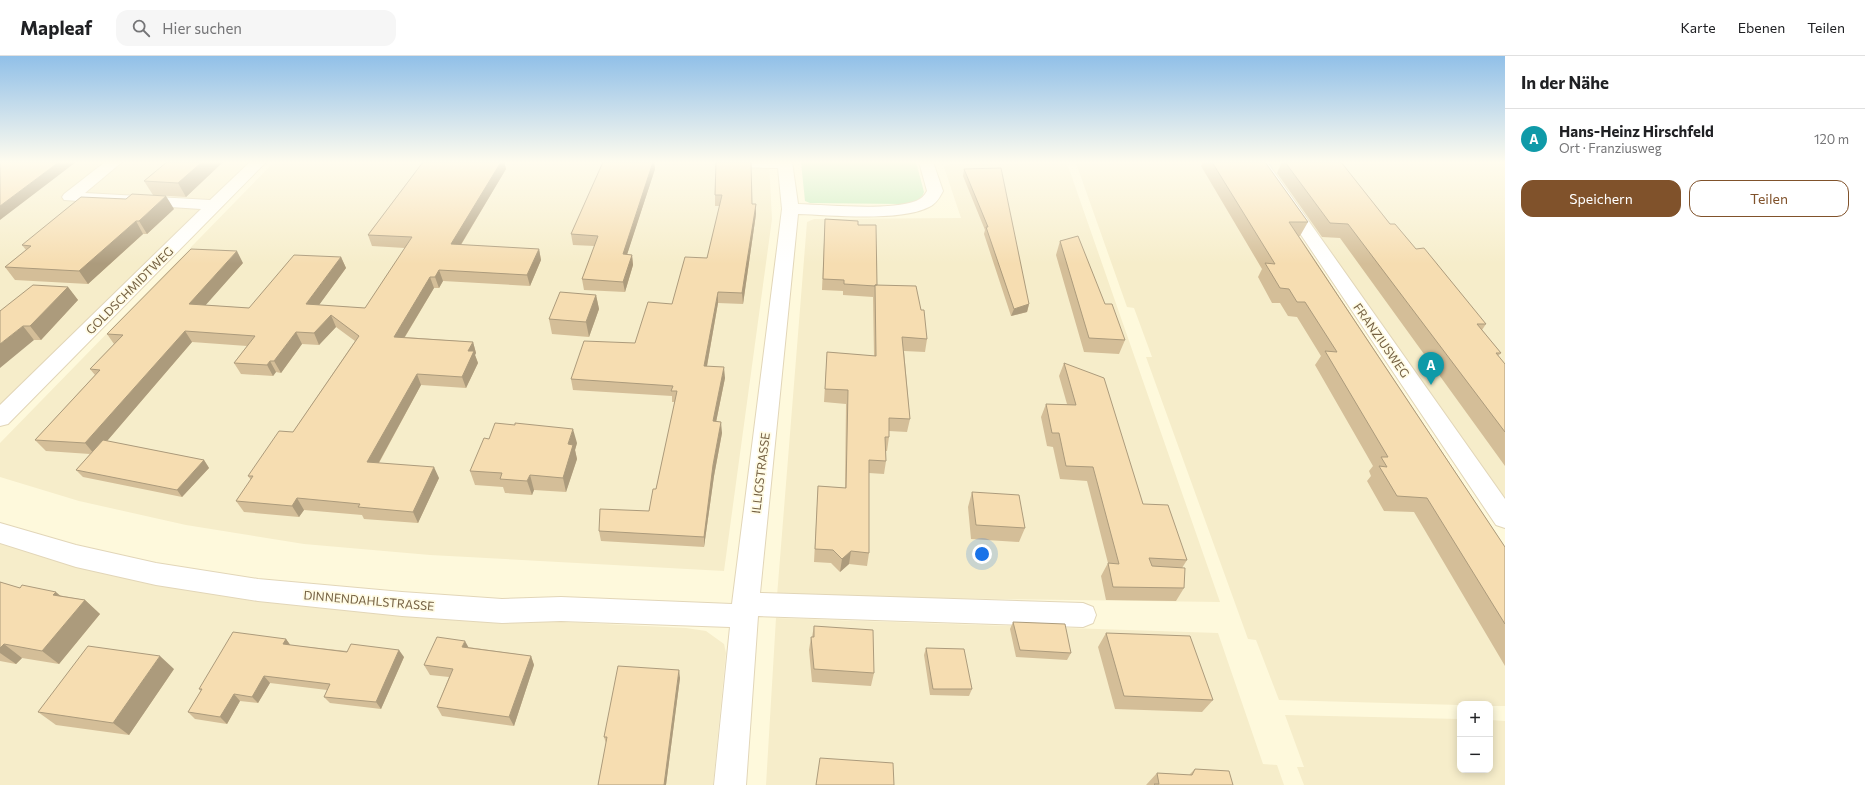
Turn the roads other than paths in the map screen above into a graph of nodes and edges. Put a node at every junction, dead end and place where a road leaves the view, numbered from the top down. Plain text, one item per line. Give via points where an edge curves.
1 (71, 196) edge
2 (222, 196) edge
3 (789, 196) edge
4 (932, 196) edge
5 (1283, 196) edge
6 (213, 205) junction
7 (790, 209) junction
8 (0, 418) edge
9 (1505, 518) edge
10 (0, 533) edge
11 (745, 610) junction
12 (1083, 615) dead end
13 (730, 785) edge

1 - 6 street
2 - 6 street, GOLDSCHMIDTWEG
3 - 7 street, ILLIGSTRASSE
4 - 7 street via 922,205 896,210
5 - 9 street, FRANZIUSWEG
6 - 8 street, GOLDSCHMIDTWEG
7 - 11 street, ILLIGSTRASSE
10 - 11 street, DINNENDAHLSTRASSE via 76,556 156,574 258,590 495,610
11 - 12 street, DINNENDAHLSTRASSE
11 - 13 street, ILLIGSTRASSE

